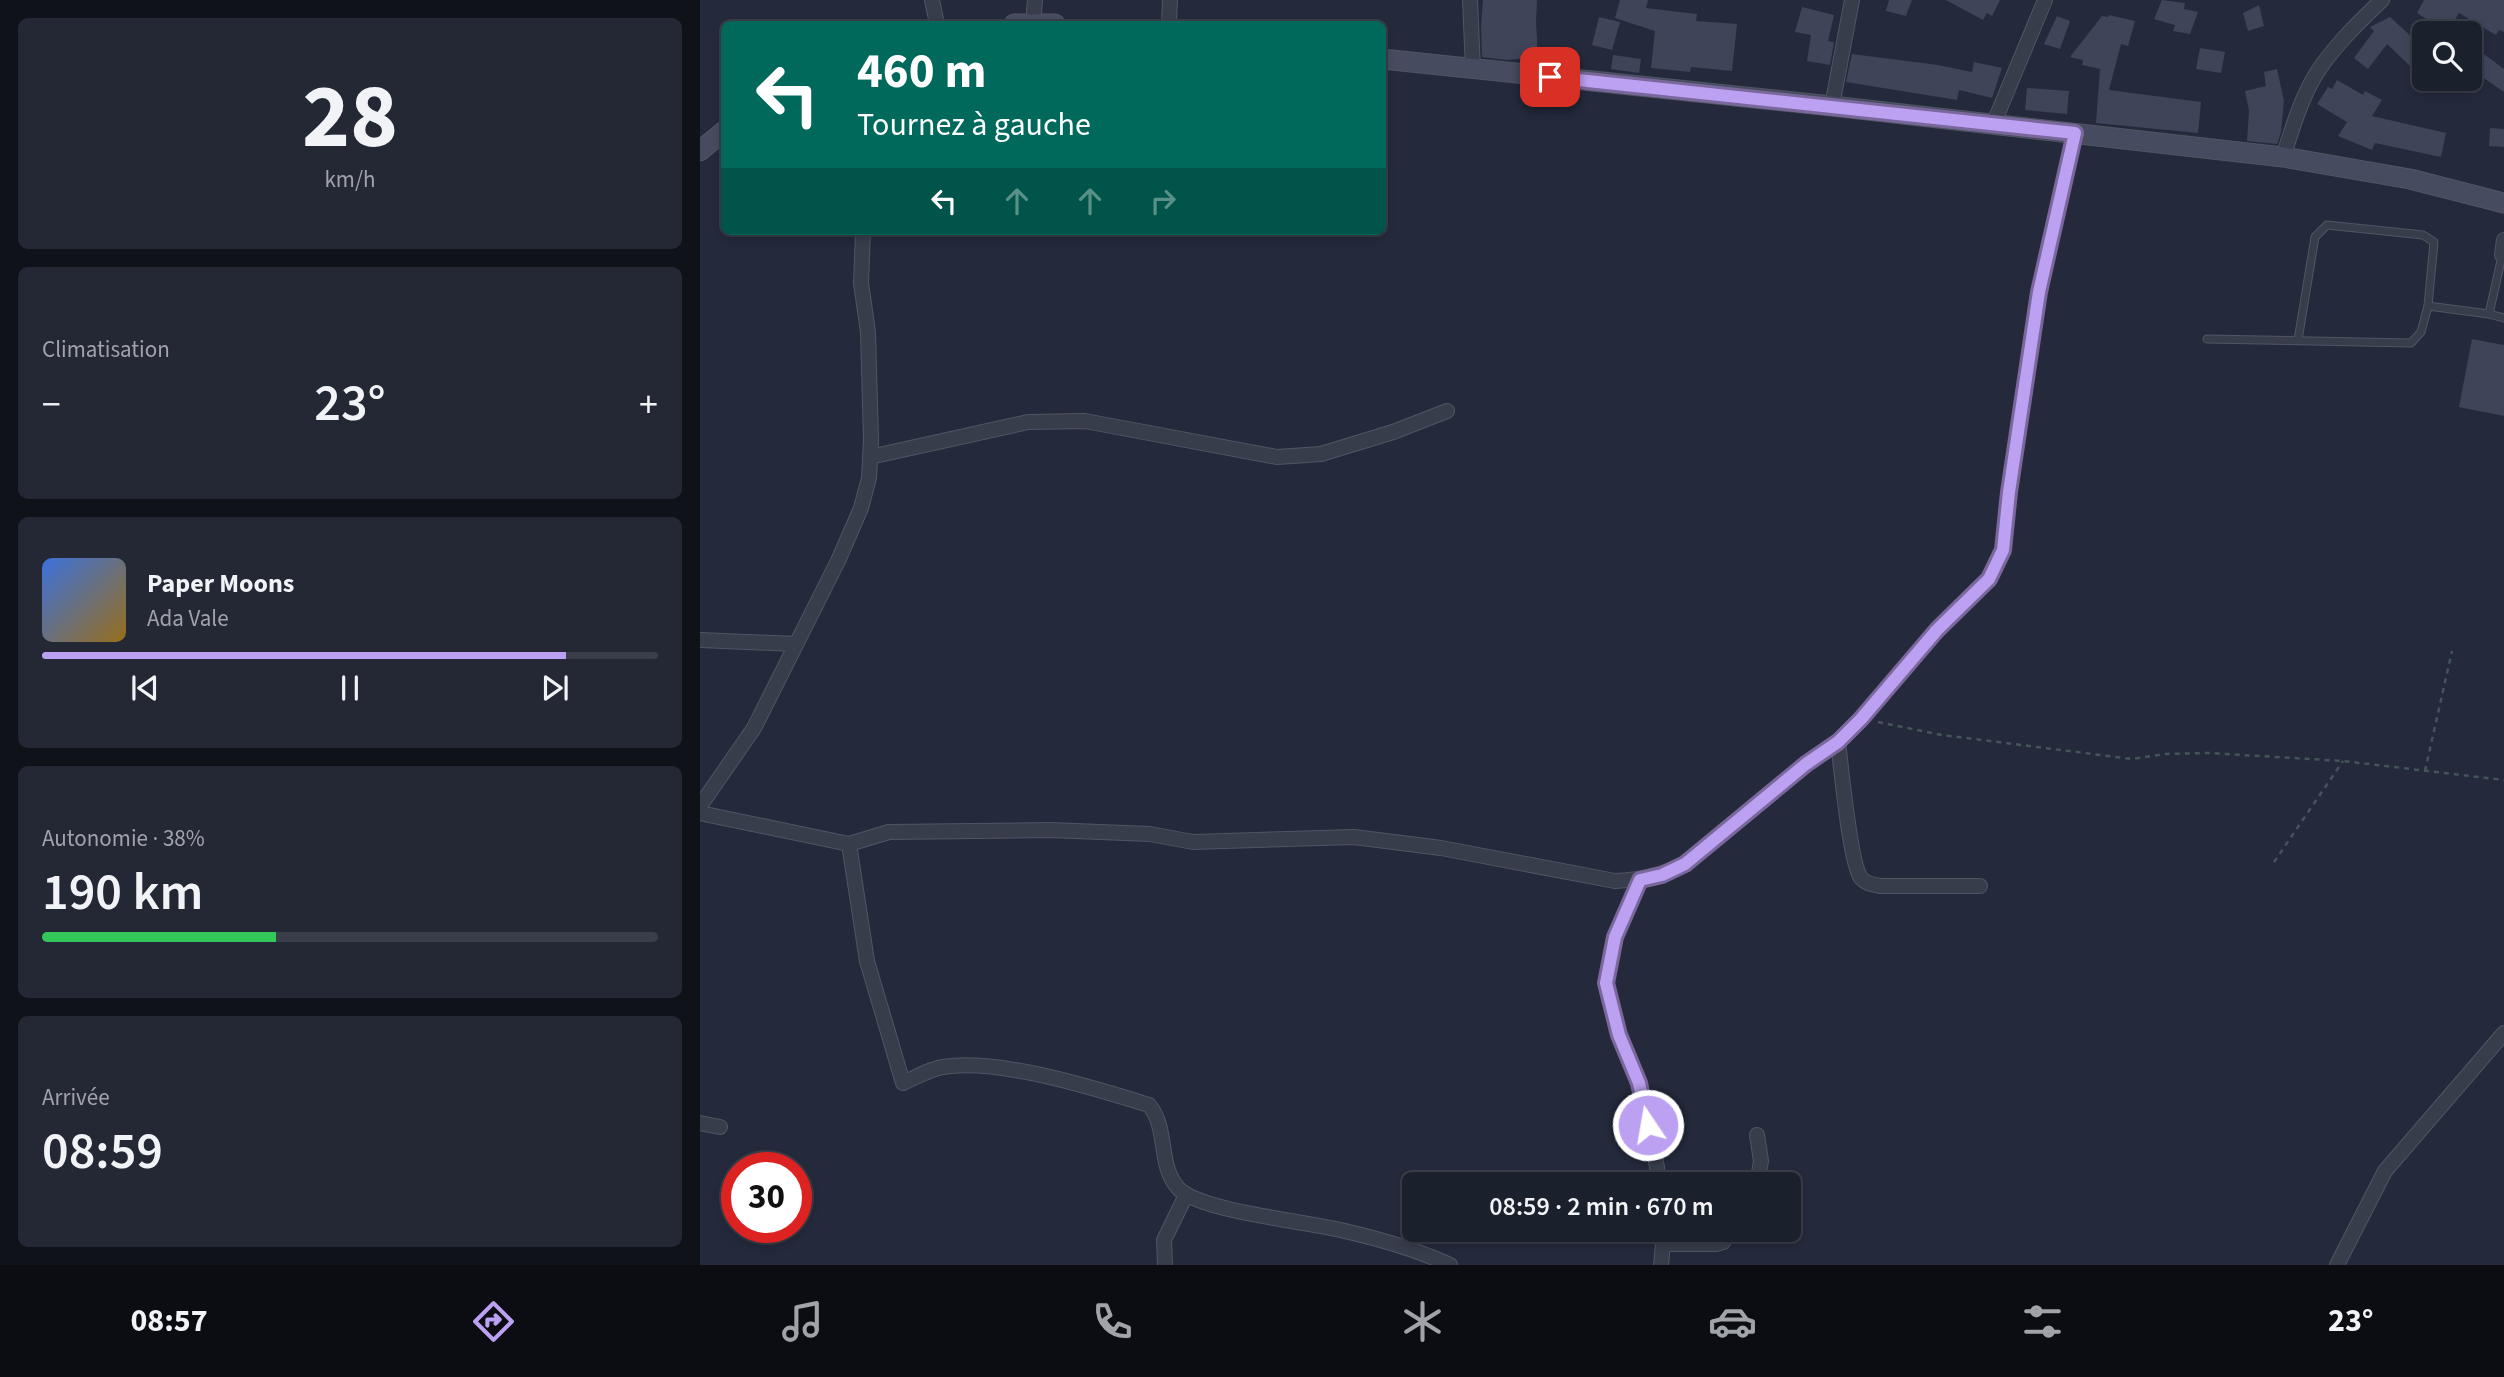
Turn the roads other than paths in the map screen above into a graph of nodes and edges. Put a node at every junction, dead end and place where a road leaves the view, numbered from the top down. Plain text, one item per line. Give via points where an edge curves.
1 (932, 0) edge
2 (1035, 0) edge
3 (1170, 0) edge
4 (1470, 0) edge
5 (1852, 0) edge
6 (2045, 0) edge
7 (2382, 0) edge
8 (936, 21) edge
9 (1025, 21) edge
10 (1170, 21) edge
11 (1386, 59) edge
12 (1473, 70) junction
13 (1832, 106) junction
14 (1993, 125) junction
15 (2075, 133) junction
16 (721, 134) edge
17 (700, 151) edge
18 (2283, 157) junction
19 (2504, 203) edge
20 (863, 235) edge
21 (2503, 250) edge
22 (2428, 306) junction
23 (2489, 314) junction
24 (2504, 317) edge
25 (2207, 339) dead end
26 (2298, 340) junction
27 (1447, 411) dead end
28 (870, 457) junction
29 (700, 640) edge
30 (796, 643) junction
31 (1838, 742) junction
32 (700, 806) edge
33 (700, 813) edge
34 (849, 844) junction
35 (1640, 880) junction
36 (1980, 886) dead end
37 (2504, 1033) edge
38 (700, 1123) edge
39 (719, 1126) dead end
40 (1757, 1135) dead end
41 (1657, 1172) edge
42 (1759, 1172) edge
43 (1186, 1195) junction
44 (1662, 1242) edge
45 (1701, 1242) edge
46 (1723, 1242) edge
47 (1165, 1265) edge
48 (1450, 1265) edge
49 (1661, 1265) edge
50 (2337, 1265) edge

1 - 8 street
2 - 9 street
3 - 10 street
4 - 12 street
5 - 13 street
6 - 14 street
7 - 18 street via 2319,69
11 - 12 street
12 - 13 street
13 - 14 street
14 - 15 street
15 - 18 street
15 - 31 street via 2039,292 2003,550 1989,579
16 - 17 street
18 - 19 street via 2410,179
20 - 28 street
21 - 23 lane
22 - 23 lane
22 - 26 lane via 2421,332 2411,343
22 - 26 lane via 2434,242 2423,235 2327,225 2315,237
23 - 24 lane
25 - 26 lane
27 - 28 street via 1321,454 1277,457 1085,421 1028,422
28 - 30 street via 861,508
29 - 30 street
30 - 32 street via 754,728
31 - 35 street via 1685,864
31 - 36 street via 1852,846 1862,879 1880,886
33 - 34 street
34 - 35 street via 889,832 1062,831 1150,834 1193,842 1354,837 1441,848 1615,881
34 - 43 street via 867,961 903,1083 940,1067 966,1065 1036,1075 1149,1105 1158,1115 1172,1181
35 - 41 street via 1615,937 1606,983 1619,1035 1639,1083
37 - 50 street via 2385,1171
38 - 39 street
40 - 42 street
43 - 47 street via 1164,1240
43 - 48 street via 1347,1231
44 - 49 street
45 - 46 street

